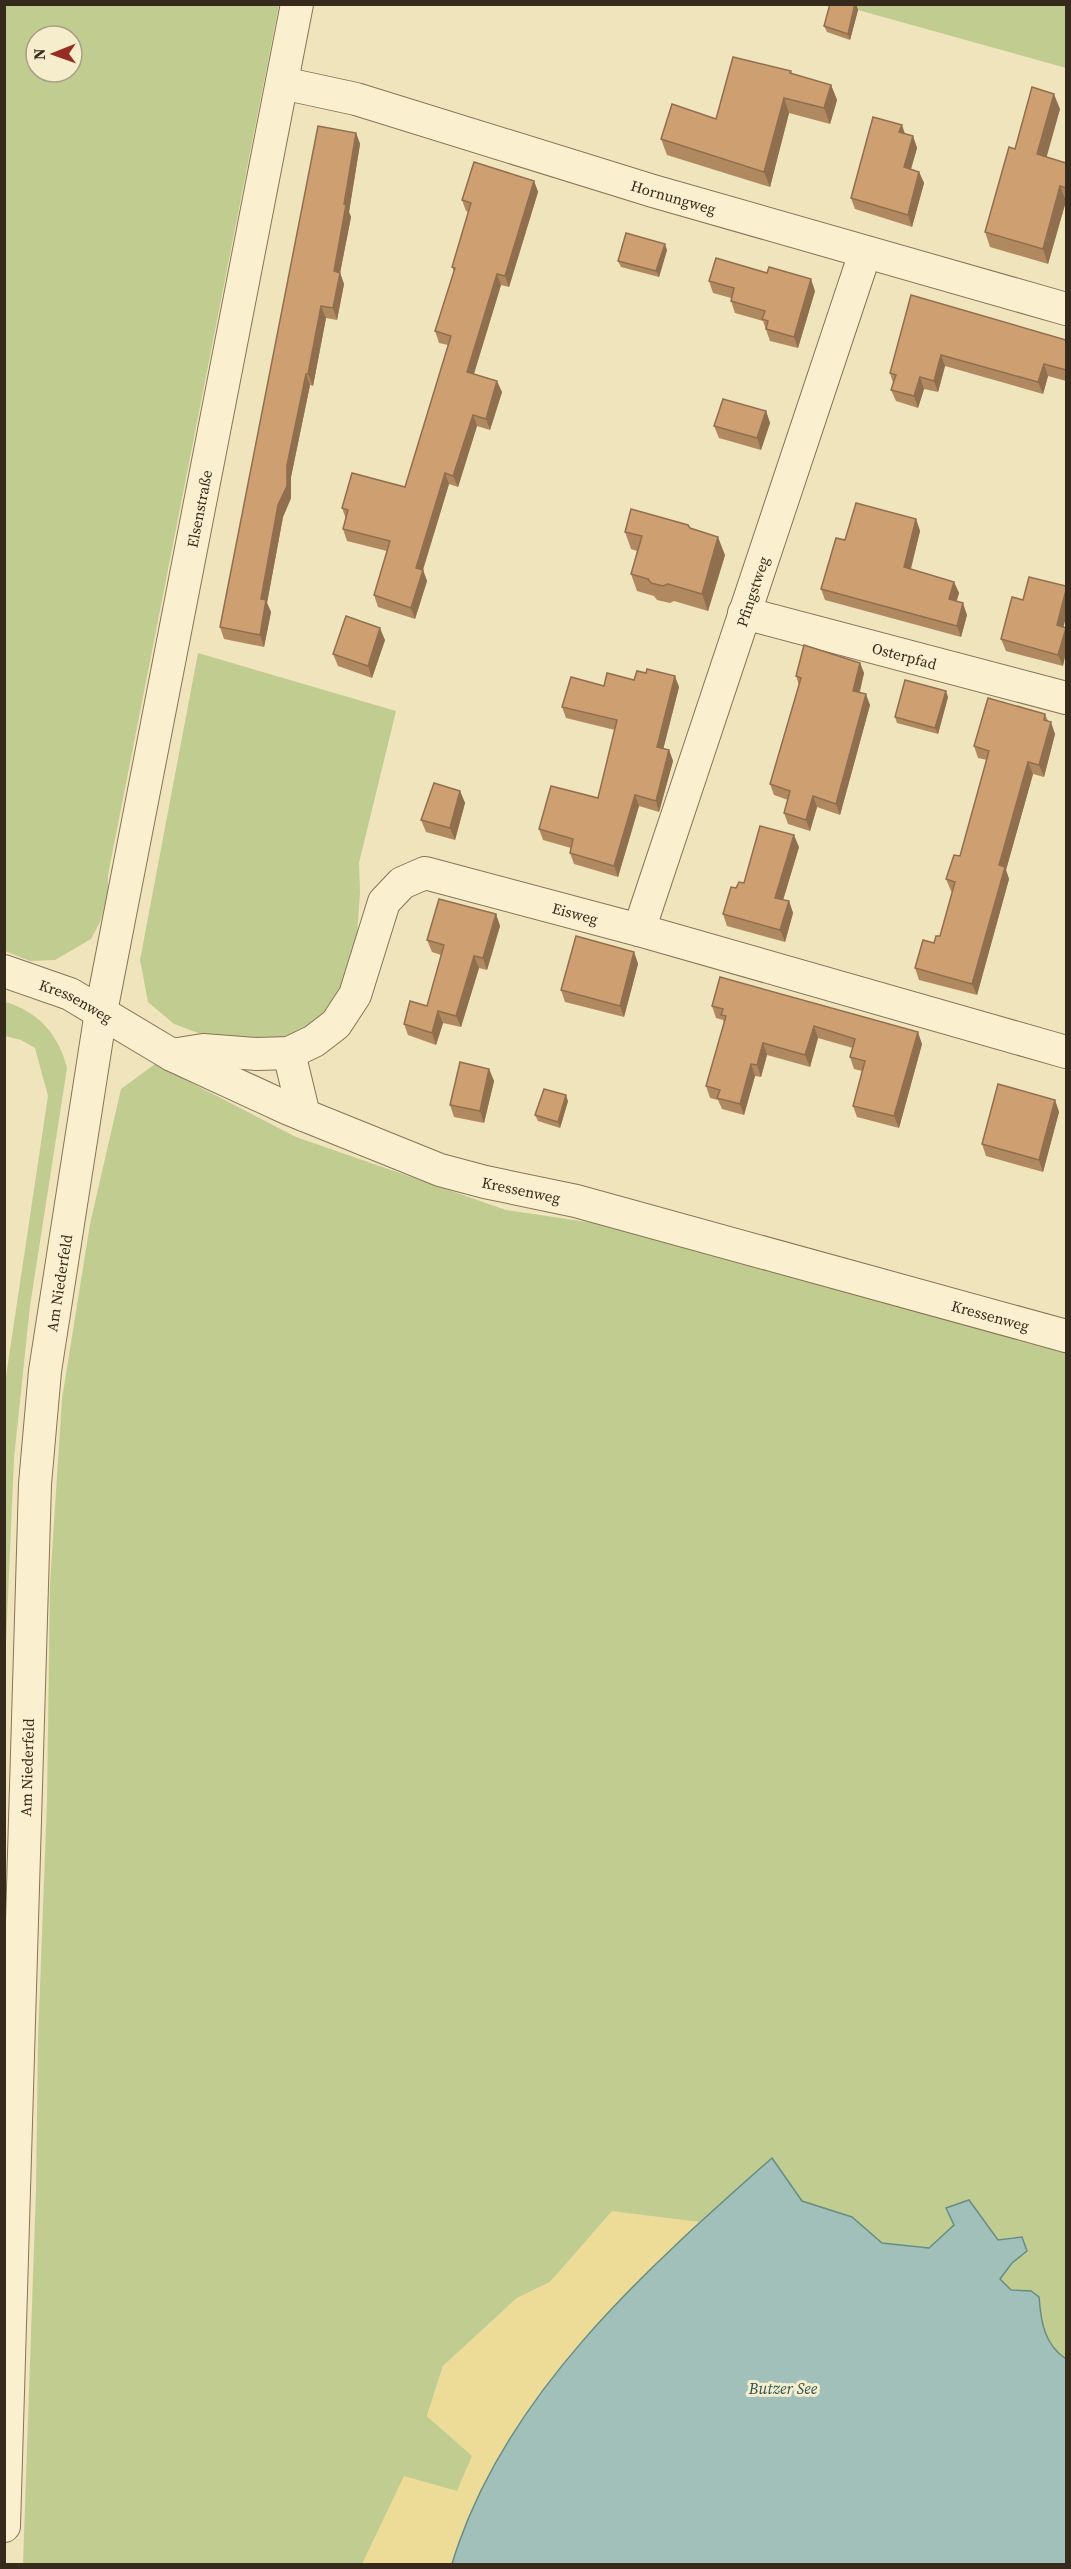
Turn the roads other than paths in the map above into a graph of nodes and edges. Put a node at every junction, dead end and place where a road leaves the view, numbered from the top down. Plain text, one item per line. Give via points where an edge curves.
1 (297, 4) edge
2 (282, 83) junction
3 (865, 253) junction
4 (1066, 309) edge
5 (744, 613) junction
6 (1066, 698) edge
7 (639, 930) junction
8 (4, 971) edge
9 (101, 1012) junction
10 (1066, 1052) edge
11 (290, 1053) junction
12 (172, 1055) junction
13 (304, 1115) junction
14 (1066, 1336) edge
15 (4, 2526) edge

1 - 2 street, Elsenstraße
2 - 3 street, Hornungweg via 356,99
2 - 9 street, Elsenstraße
3 - 4 street, Hornungweg
3 - 5 street, Pfingstweg
5 - 6 street, Osterpfad
5 - 7 street, Pfingstweg
7 - 10 street, Eisweg
7 - 11 street, Eisweg via 424,873 402,882 384,902 355,995 336,1024
8 - 9 street, Kressenweg via 70,994
9 - 12 street, Kressenweg
9 - 15 street, Am Niederfeld via 45,1371 35,1484
11 - 12 street, Eisweg via 203,1050
11 - 13 street
12 - 13 street, Kressenweg
13 - 14 street, Kressenweg via 440,1170 576,1201

